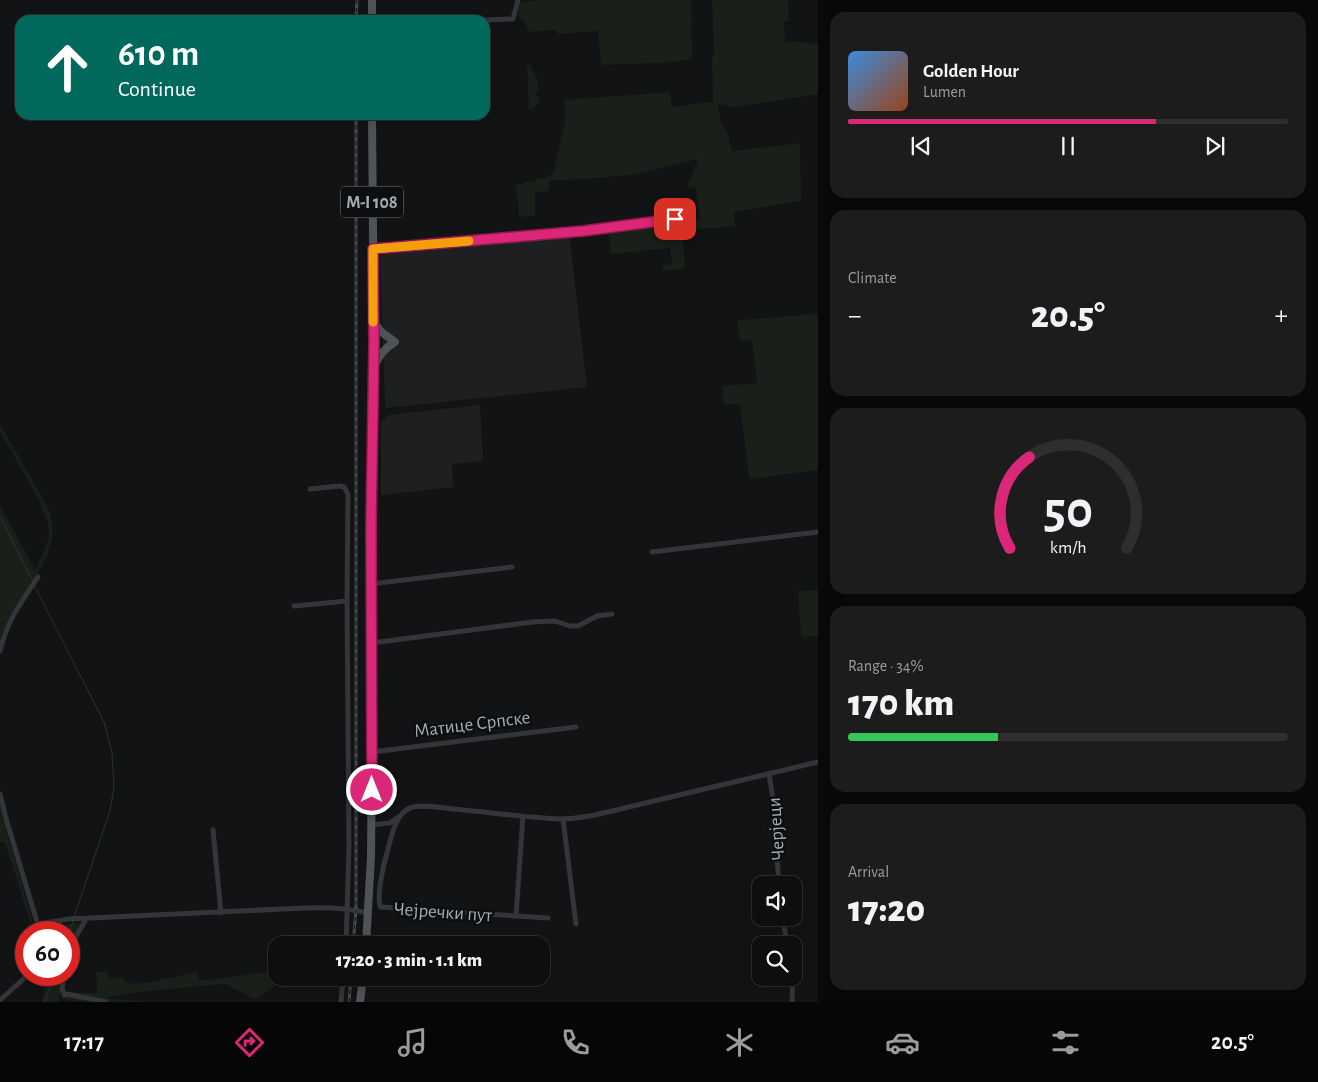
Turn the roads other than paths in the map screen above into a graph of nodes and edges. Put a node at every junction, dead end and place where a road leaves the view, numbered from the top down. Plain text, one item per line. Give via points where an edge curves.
1 (372, 0) edge
2 (518, 0) edge
3 (372, 15) edge
4 (490, 20) edge
5 (372, 120) edge
6 (675, 219) dead end
7 (373, 249) junction
8 (373, 319) junction
9 (373, 368) junction
10 (310, 489) dead end
11 (818, 532) edge
12 (652, 552) dead end
13 (512, 567) dead end
14 (38, 577) dead end
15 (371, 584) junction
16 (347, 601) junction
17 (294, 606) dead end
18 (612, 614) dead end
19 (372, 643) junction
20 (0, 651) edge
21 (576, 727) dead end
22 (372, 752) junction
23 (818, 762) edge
24 (769, 774) junction
25 (0, 794) edge
26 (523, 816) junction
27 (399, 817) junction
28 (563, 819) junction
29 (371, 825) junction
30 (213, 830) dead end
31 (778, 876) edge
32 (348, 908) junction
33 (369, 912) junction
34 (221, 913) junction
35 (516, 916) junction
36 (548, 918) dead end
37 (86, 919) junction
38 (37, 921) edge
39 (53, 921) edge
40 (576, 924) dead end
41 (80, 930) edge
42 (346, 936) edge
43 (367, 936) edge
44 (16, 986) edge
45 (62, 986) edge
46 (342, 986) edge
47 (362, 986) edge
48 (793, 986) edge
49 (0, 1000) edge
50 (106, 1002) edge
51 (341, 1002) edge
52 (360, 1002) edge
53 (792, 1002) edge

1 - 3 main road
2 - 4 street via 513,19
5 - 7 main road, M-I 108
6 - 7 street via 583,231
7 - 8 main road, M-I 108
8 - 9 main road, M-I 108
8 - 9 main road via 380,331 395,342 381,353
9 - 15 main road, M-I 108
10 - 16 street via 340,486 348,494
11 - 12 street
13 - 15 street
14 - 20 street via 12,616
15 - 19 main road, M-I 108
16 - 17 street
16 - 32 street
18 - 19 street via 597,616 578,626 556,621 532,622
19 - 22 main road, M-I 108
21 - 22 street, Матице Српске
22 - 29 main road, M-I 108
23 - 24 street
24 - 28 street via 594,815
24 - 31 street, Черјеци
25 - 38 street
26 - 27 street via 415,807
26 - 28 street
26 - 35 street, Чејречки пут
27 - 29 street via 390,823
27 - 35 street, Чејречки пут via 386,857 379,893 381,907
28 - 40 street
29 - 33 main road, M-I 108
30 - 34 street
32 - 33 street
32 - 34 street
32 - 42 street
33 - 43 main road, M-I 108
34 - 37 street
35 - 36 street, Чејречки пут
37 - 39 street
37 - 41 street
44 - 49 street
45 - 50 street via 64,995
46 - 51 street
47 - 52 main road
48 - 53 street

